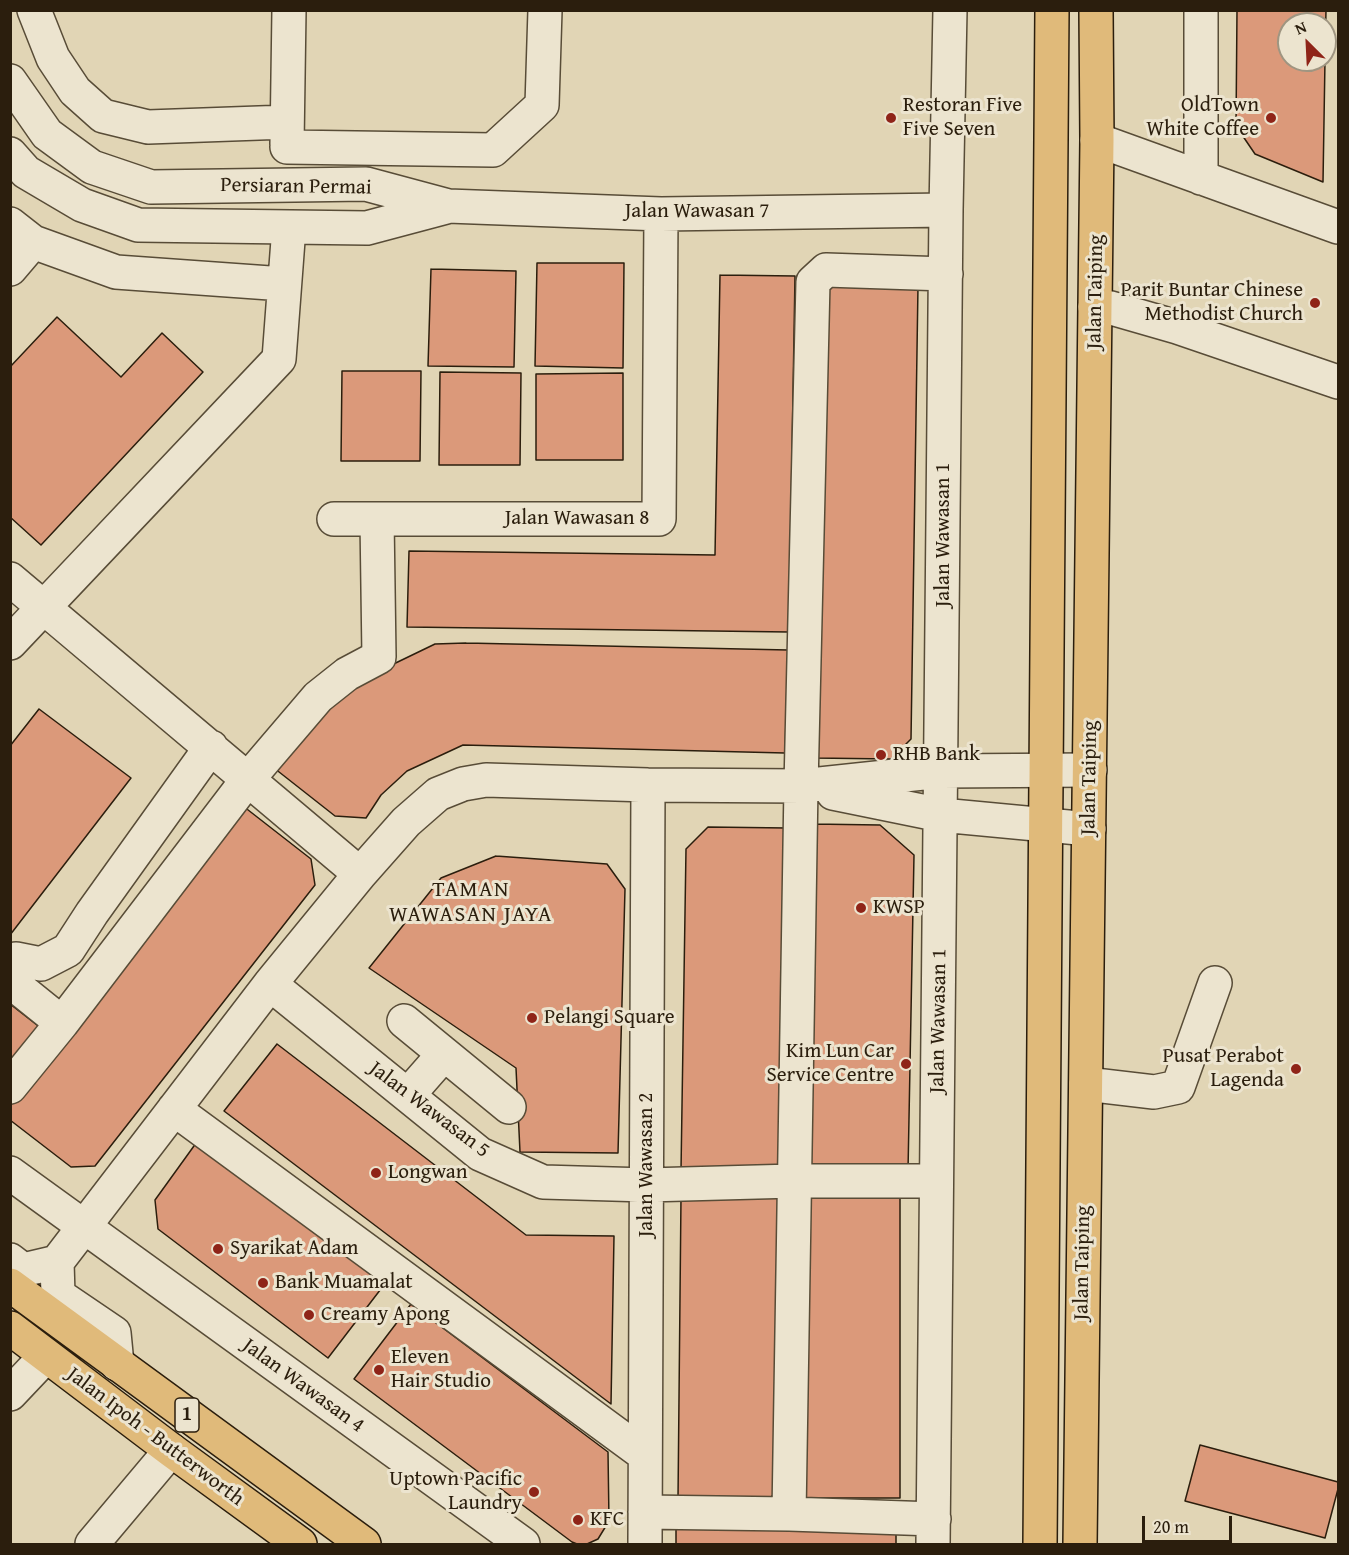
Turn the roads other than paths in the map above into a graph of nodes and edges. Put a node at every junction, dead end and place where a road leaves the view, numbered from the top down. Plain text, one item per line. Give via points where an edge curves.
1 (34, 10) edge
2 (289, 10) edge
3 (545, 10) edge
4 (951, 10) edge
5 (1052, 10) edge
6 (1096, 10) edge
7 (1201, 10) edge
8 (10, 81) edge
9 (287, 135) junction
10 (1097, 140) junction
11 (10, 154) edge
12 (1201, 178) junction
13 (285, 185) junction
14 (448, 206) junction
15 (946, 210) junction
16 (661, 214) junction
17 (289, 227) junction
18 (1338, 227) edge
19 (22, 233) edge
20 (10, 268) edge
21 (946, 274) junction
22 (284, 284) junction
23 (1095, 307) junction
24 (1338, 382) edge
25 (334, 519) dead end
26 (377, 519) junction
27 (10, 579) edge
28 (43, 607) junction
29 (10, 643) edge
30 (211, 747) junction
31 (1090, 770) junction
32 (942, 771) junction
33 (1046, 771) junction
34 (248, 779) junction
35 (648, 785) junction
36 (801, 786) junction
37 (941, 815) junction
38 (1046, 825) junction
39 (1089, 829) junction
40 (360, 874) junction
41 (13, 970) edge
42 (1215, 983) dead end
43 (270, 984) junction
44 (404, 1021) dead end
45 (62, 1023) junction
46 (444, 1054) junction
47 (1086, 1084) junction
48 (10, 1087) edge
49 (408, 1095) junction
50 (510, 1107) dead end
51 (174, 1109) junction
52 (10, 1173) edge
53 (795, 1181) junction
54 (936, 1181) junction
55 (647, 1185) junction
56 (84, 1227) junction
57 (10, 1260) edge
58 (57, 1262) junction
59 (10, 1285) edge
60 (10, 1328) edge
61 (46, 1356) junction
62 (117, 1364) junction
63 (10, 1394) edge
64 (171, 1450) junction
65 (645, 1455) junction
66 (645, 1512) junction
67 (789, 1514) junction
68 (934, 1532) edge
69 (93, 1545) edge
70 (300, 1545) edge
71 (364, 1545) edge
72 (523, 1545) edge
73 (645, 1545) edge
74 (1040, 1545) edge
75 (1080, 1545) edge

1 - 9 street via 53,58 75,91 104,116 148,127
2 - 9 street
3 - 9 street via 542,105 493,150
4 - 15 street, Jalan Wawasan 1
5 - 33 main road, Jalan Taiping
6 - 10 main road, Jalan Taiping
7 - 12 street
8 - 13 street, Persiaran Permai via 47,134 92,167 151,187
9 - 13 street
10 - 12 street
10 - 23 main road, Jalan Taiping
11 - 17 street, Persiaran Permai via 26,172 82,205 138,225
12 - 18 street
13 - 14 street, Persiaran Permai via 366,184
14 - 16 street, Jalan Wawasan 7
14 - 17 street, Persiaran Permai via 367,228
15 - 16 street, Jalan Wawasan 7
15 - 21 street, Jalan Wawasan 1
16 - 26 street, Jalan Wawasan 8 via 659,519
17 - 22 street
19 - 20 street
19 - 22 street via 116,272
21 - 32 street, Jalan Wawasan 1
21 - 36 street via 826,270 813,282
22 - 28 street via 279,359
23 - 24 street via 1177,327
23 - 31 main road, Jalan Taiping
25 - 26 street, Jalan Wawasan 8
26 - 34 street via 378,657 347,674 318,697
27 - 28 street
28 - 29 street
28 - 30 street
30 - 34 street
30 - 41 street via 68,950 41,964
31 - 33 street
31 - 39 main road, Jalan Taiping
32 - 33 street
32 - 36 street
32 - 37 street, Jalan Wawasan 1
33 - 38 main road, Jalan Taiping
34 - 40 street
34 - 45 street
35 - 36 street
35 - 40 street via 486,780 463,784 438,794 406,822
35 - 55 street, Jalan Wawasan 2
36 - 37 street
36 - 53 street
37 - 38 street
37 - 54 street, Jalan Wawasan 1
38 - 39 street
38 - 74 main road, Jalan Taiping
39 - 47 main road, Jalan Taiping
40 - 43 street
41 - 45 street
42 - 47 street via 1178,1087 1154,1092
43 - 49 street, Jalan Wawasan 5
43 - 51 street
44 - 46 street
45 - 48 street
46 - 49 street
46 - 50 street
47 - 75 main road, Jalan Taiping
49 - 55 street, Jalan Wawasan 5 via 480,1154 543,1182
51 - 56 street
51 - 65 street
52 - 56 street, Jalan Wawasan 4
53 - 54 street, Jalan Wawasan 5
53 - 55 street, Jalan Wawasan 5
53 - 67 street
54 - 68 street, Jalan Wawasan 1
55 - 65 street, Jalan Wawasan 2
56 - 58 street
56 - 72 street, Jalan Wawasan 4
57 - 58 street via 23,1270
58 - 62 street via 58,1295 114,1333
59 - 62 main road, Jalan Ipoh - Butterworth / 1
60 - 61 main road, Jalan Ipoh - Butterworth / 1
61 - 63 street
61 - 64 main road, Jalan Ipoh - Butterworth / 1
62 - 71 main road, Jalan Ipoh - Butterworth / 1
64 - 69 street
64 - 70 main road, Jalan Ipoh - Butterworth / 1
65 - 66 street, Jalan Wawasan 2
66 - 67 street
66 - 73 street, Jalan Wawasan 2
67 - 68 street

